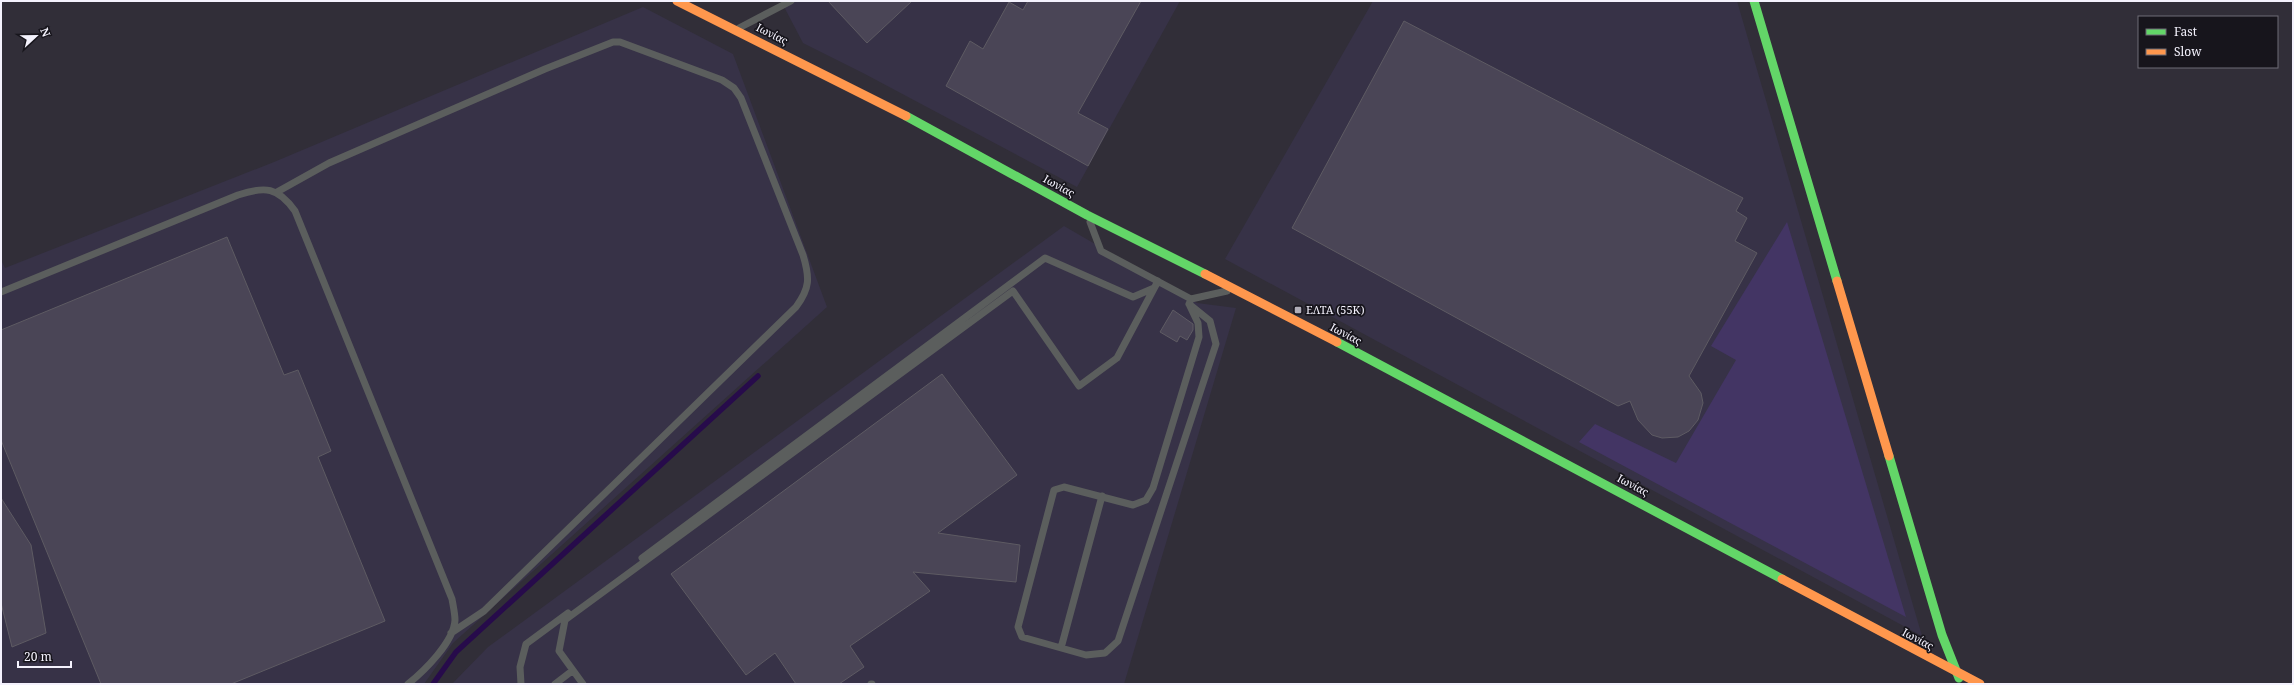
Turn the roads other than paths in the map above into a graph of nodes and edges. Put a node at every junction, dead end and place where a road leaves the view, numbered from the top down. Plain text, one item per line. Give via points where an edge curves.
1 (677, 1) edge
2 (791, 1) edge
3 (1754, 1) edge
4 (737, 30) junction
5 (277, 192) junction
6 (1087, 215) junction
7 (1158, 280) junction
8 (1154, 288) junction
9 (1235, 289) junction
10 (1, 292) edge
11 (1190, 301) junction
12 (1102, 496) junction
13 (451, 633) junction
14 (1061, 648) junction
15 (572, 671) junction
16 (1957, 673) junction
17 (408, 684) edge
18 (521, 684) edge
19 (555, 684) edge
20 (583, 684) edge
21 (1961, 684) edge
22 (1980, 684) edge

1 - 4 street, Ιωνίας
2 - 4 lane
3 - 16 street via 1940,627
4 - 6 street, Ιωνίας via 881,102
5 - 10 lane via 267,189 252,190 238,195
5 - 13 lane via 288,200 295,212 452,599 455,620
5 - 13 lane via 329,163 545,69 613,42 620,42 722,80 734,88 741,98 801,248 809,282 805,295 796,307 484,611
6 - 7 lane via 1101,251
6 - 9 street, Ιωνίας
7 - 8 lane
7 - 11 lane
8 - 15 lane via 1116,358 1079,386 1013,291 565,620 559,651
8 - 18 lane via 1133,297 1045,258 526,644 520,667
9 - 11 lane
9 - 16 street, Ιωνίας via 1532,444
11 - 12 lane via 1198,323 1199,337 1153,488 1146,500 1133,505
11 - 14 lane via 1210,321 1216,344 1118,641 1105,653 1086,656
12 - 14 lane
12 - 14 lane via 1064,487 1054,490 1018,627 1022,637
13 - 17 lane via 431,663
15 - 19 lane
15 - 20 lane
16 - 21 street
16 - 22 street, Ιωνίας

